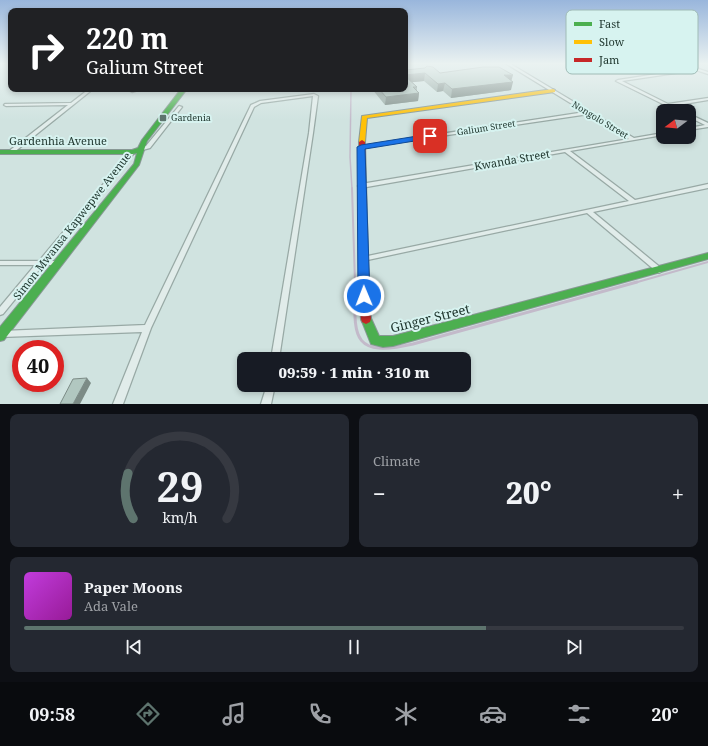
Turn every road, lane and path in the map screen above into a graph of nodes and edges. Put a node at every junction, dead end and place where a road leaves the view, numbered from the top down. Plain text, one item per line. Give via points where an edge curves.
1 (538, 82) edge
2 (620, 82) edge
3 (553, 91) junction
4 (88, 92) edge
5 (182, 92) edge
6 (708, 99) edge
7 (72, 104) junction
8 (665, 104) edge
9 (674, 104) edge
10 (6, 105) dead end
11 (180, 107) dead end
12 (588, 113) junction
13 (696, 119) edge
14 (708, 125) edge
15 (696, 128) edge
16 (656, 135) edge
17 (633, 139) junction
18 (361, 147) junction
19 (136, 151) junction
20 (566, 151) junction
21 (0, 152) edge
22 (11, 152) junction
23 (361, 186) junction
24 (708, 186) edge
25 (633, 201) junction
26 (589, 212) junction
27 (708, 256) edge
28 (363, 259) junction
29 (0, 263) edge
30 (41, 263) junction
31 (57, 263) junction
32 (659, 270) junction
33 (0, 312) edge
34 (147, 328) junction
35 (1, 335) edge
36 (276, 352) edge
37 (269, 392) edge
38 (118, 404) edge
39 (266, 404) edge

1 - 3 street, Nongolo Street
2 - 8 street
3 - 12 street, Nongolo Street
3 - 18 street, Ginger Street via 364,117
4 - 7 street
5 - 19 street, Simon Mwansa Kapwepwe Avenue
6 - 9 street
7 - 10 street
7 - 22 street
11 - 19 street via 148,147
12 - 17 street, Nongolo Street
12 - 18 street, Galium Street
13 - 14 street
14 - 15 street
16 - 17 street, Kwanda Street
17 - 20 street, Kwanda Street
18 - 23 street, Ginger Street
19 - 22 street, Gardenhia Avenue
19 - 30 street
19 - 31 street, Simon Mwansa Kapwepwe Avenue via 140,157 136,164
20 - 23 street, Kwanda Street
20 - 25 street
21 - 22 street, Gardenhia Avenue
23 - 28 street, Ginger Street
24 - 25 street
25 - 26 street
26 - 28 street
26 - 32 street
27 - 32 street, Ginger Street
28 - 32 street, Ginger Street via 366,318 375,340 383,342
29 - 30 street
30 - 31 street
30 - 33 street
31 - 35 street, Simon Mwansa Kapwepwe Avenue
34 - 35 street
34 - 36 street via 252,106 260,102 314,95 316,96 311,134
34 - 38 street
37 - 39 street

